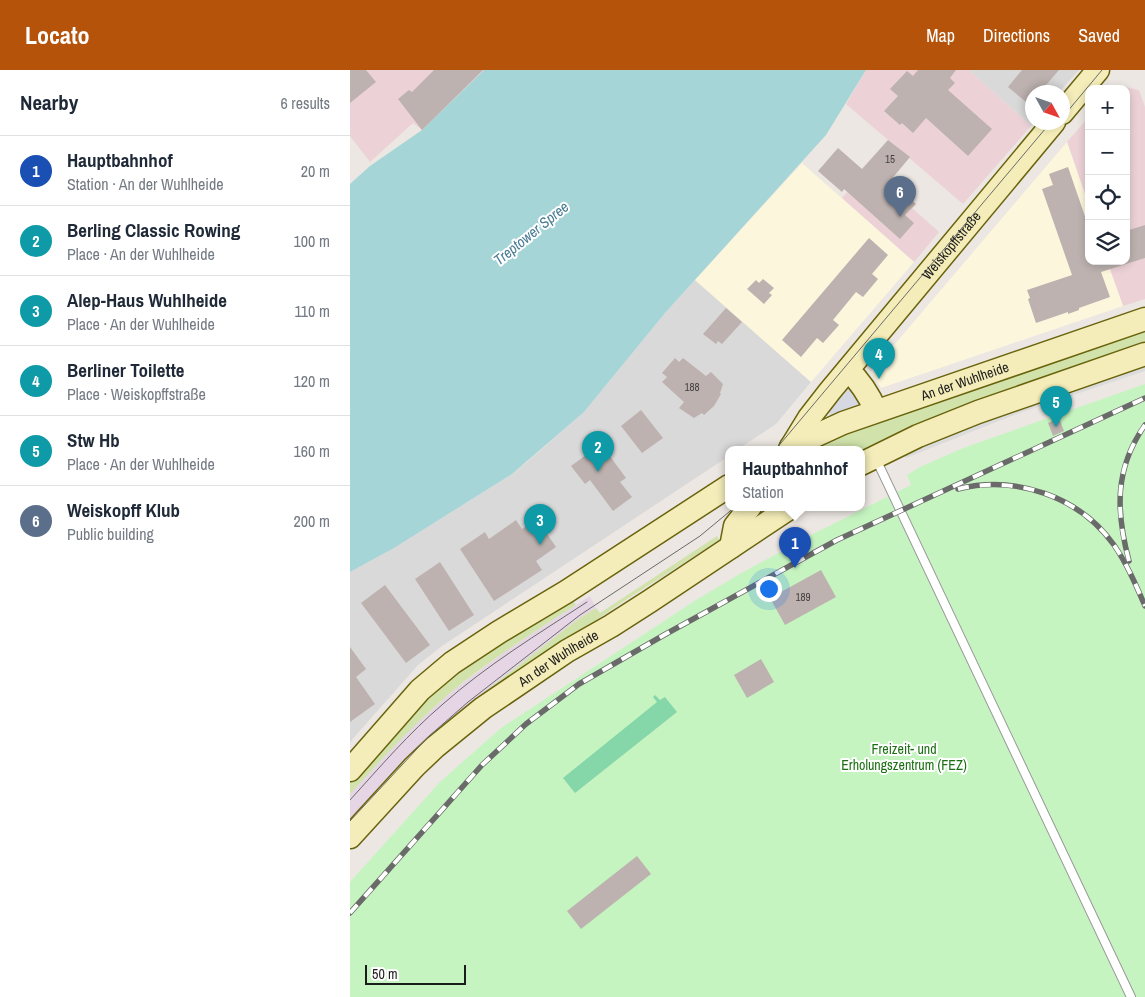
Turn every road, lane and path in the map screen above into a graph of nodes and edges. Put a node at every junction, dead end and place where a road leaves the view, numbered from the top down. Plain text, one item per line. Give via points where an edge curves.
1 (1098, 70) edge
2 (1070, 103) edge
3 (1047, 130) edge
4 (1145, 320) edge
5 (1145, 354) edge
6 (848, 370) junction
7 (876, 411) junction
8 (791, 446) edge
9 (794, 446) edge
10 (868, 460) edge
11 (725, 489) edge
12 (747, 511) edge
13 (785, 511) edge
14 (732, 547) junction
15 (350, 770) edge
16 (350, 837) edge
17 (1131, 997) edge

1 - 2 main road
3 - 6 main road, Weiskopffstraße
4 - 7 main road, An der Wuhlheide
5 - 10 main road via 978,412
6 - 7 main road via 870,396
6 - 8 main road, Weiskopffstraße via 809,418
7 - 9 main road, An der Wuhlheide
10 - 17 lane via 903,520
11 - 15 main road via 452,663 420,690
12 - 14 main road via 735,526
13 - 14 main road, An der Wuhlheide
14 - 16 main road, An der Wuhlheide via 482,708 414,767

